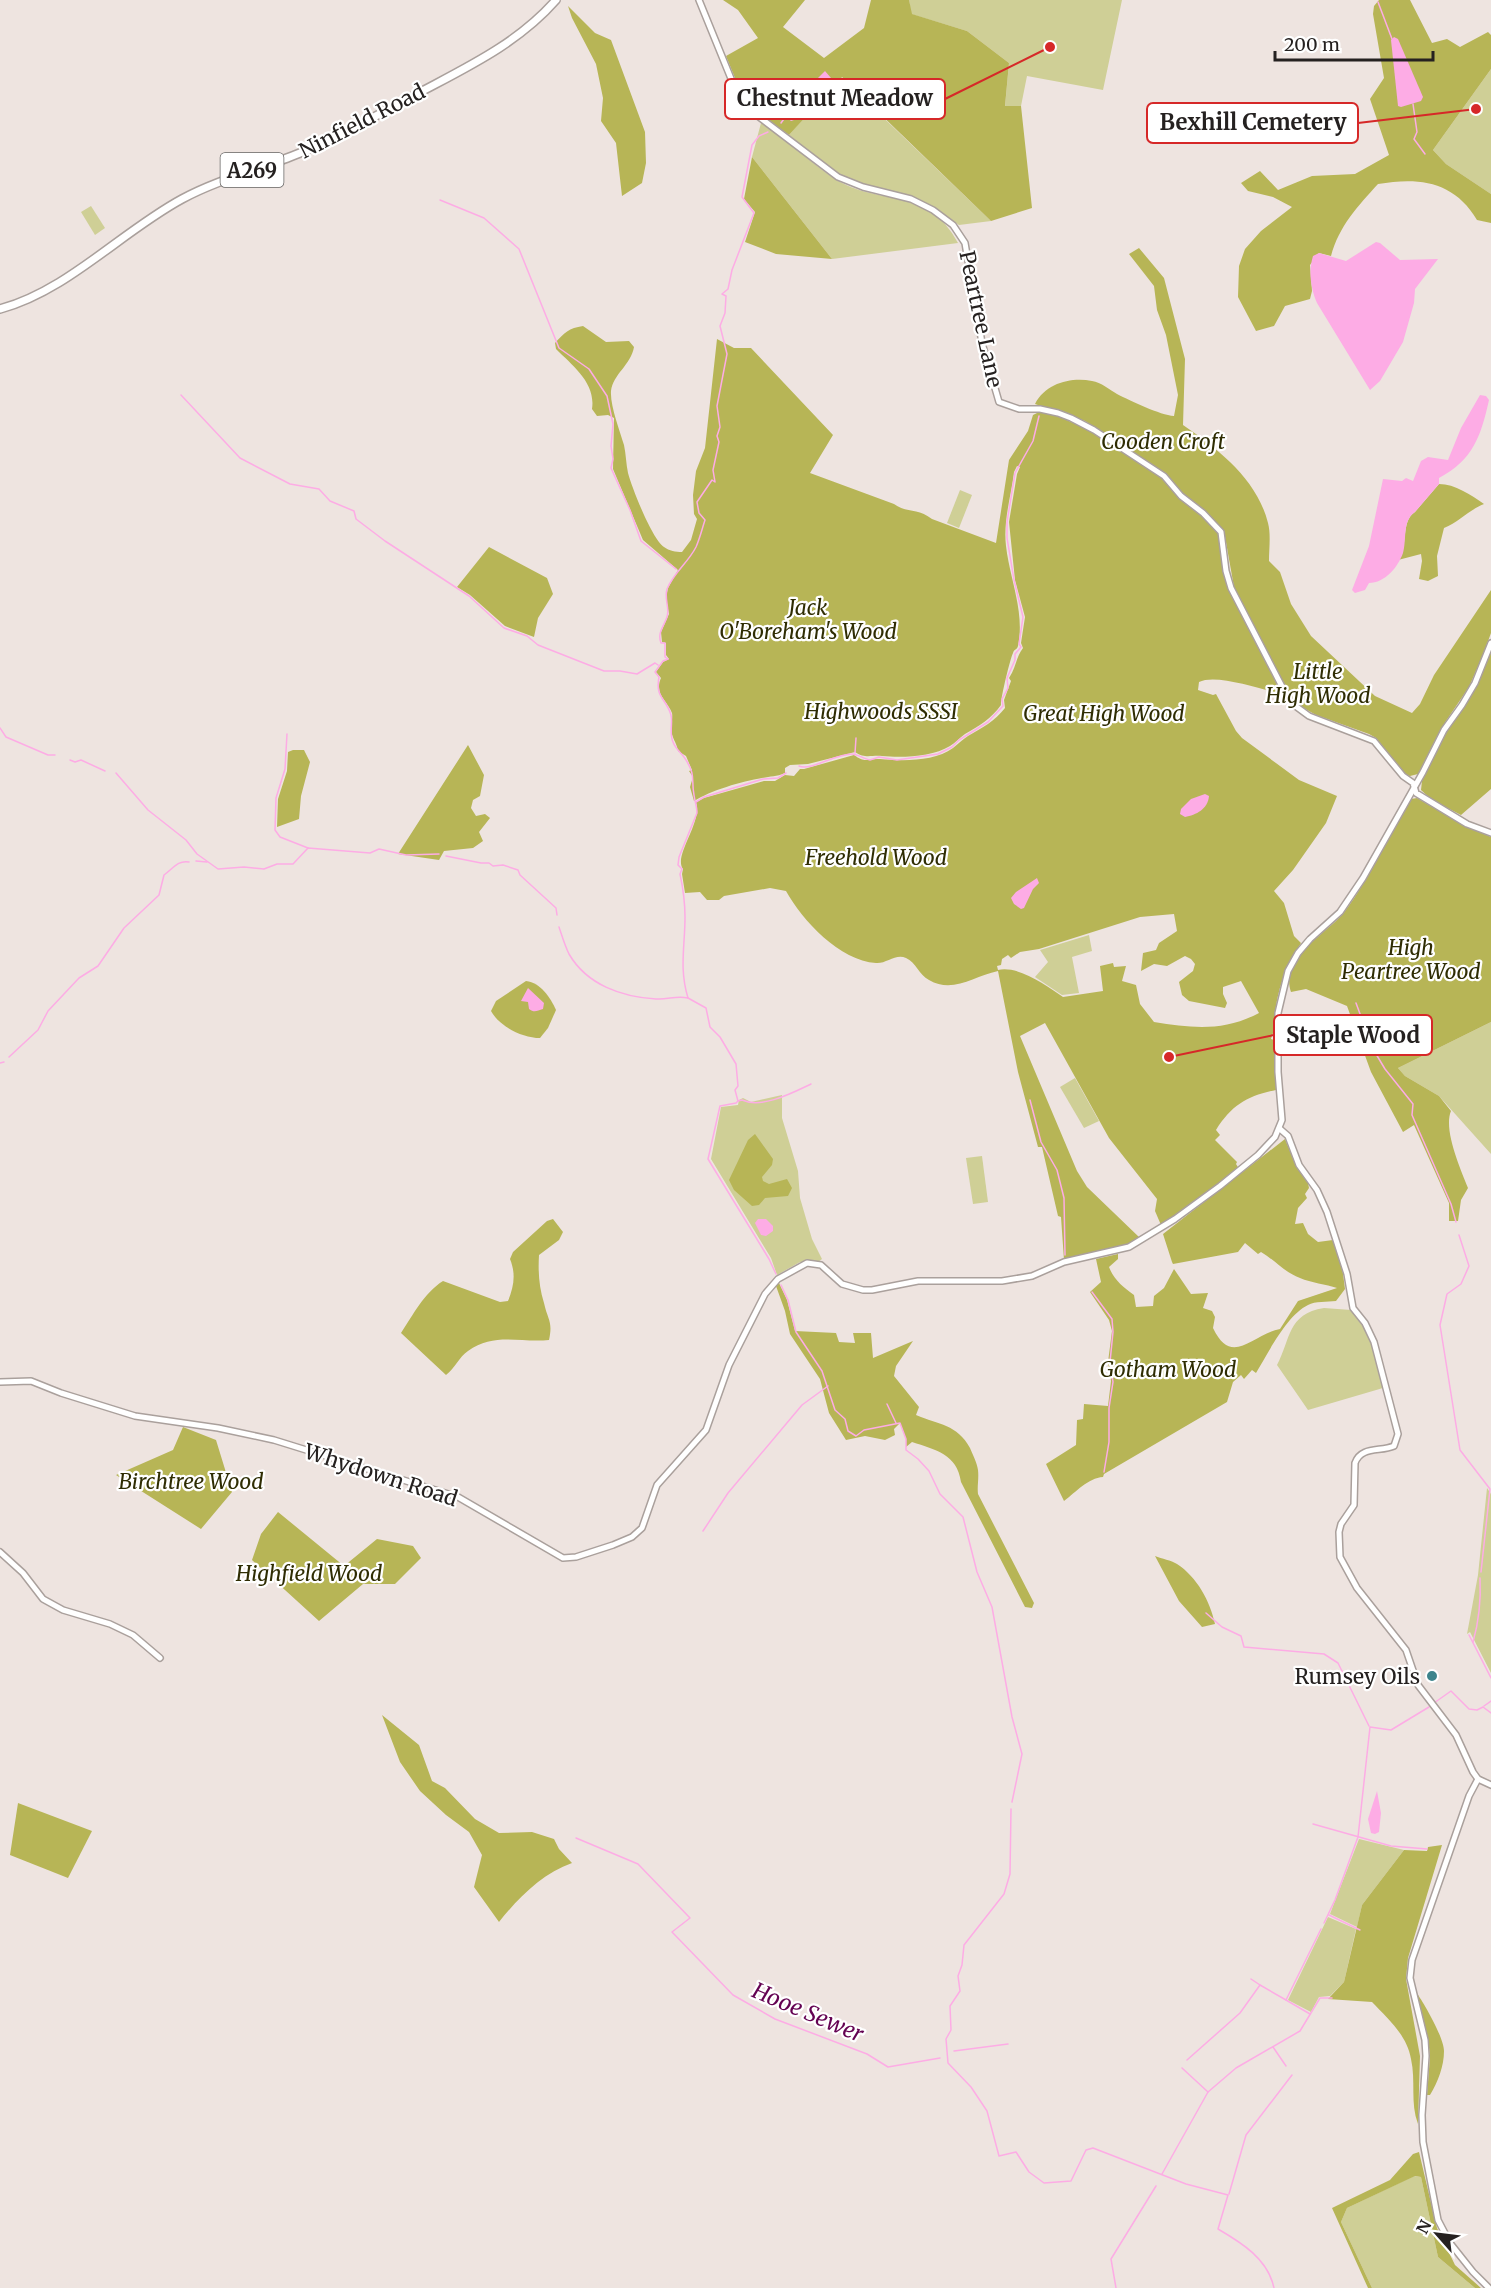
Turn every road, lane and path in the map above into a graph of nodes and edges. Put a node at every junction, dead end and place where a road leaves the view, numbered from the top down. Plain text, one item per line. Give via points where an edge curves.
1 (556, 0) edge
2 (699, 0) edge
3 (0, 309) edge
4 (1491, 643) edge
5 (1414, 787) junction
6 (1491, 833) edge
7 (1280, 1129) junction
8 (0, 1382) edge
9 (0, 1552) edge
10 (159, 1658) dead end
11 (1478, 1779) junction
12 (1491, 1785) edge
13 (1490, 2288) edge

1 - 3 main road, Ninfield Road / A269 via 534,23 500,48 302,153 189,195 156,213 56,283
2 - 5 street, Peartree Lane via 732,81 750,110 838,177 911,199 933,210 959,233 965,243 982,343 999,402 1071,418 1164,476 1221,531 1231,588 1290,702 1309,716 1374,741
4 - 5 street via 1474,683
5 - 6 street, Peartree Lane via 1433,805
5 - 7 street via 1340,912 1310,939 1288,971 1278,1014
7 - 8 street, Whydown Road via 1258,1155 1220,1186 1129,1247 1064,1262 1032,1276 1002,1281 918,1281 872,1290 842,1284 815,1263 789,1271 765,1294 729,1365 706,1430 657,1485 642,1528 632,1537 576,1557 556,1555 458,1497 274,1440 135,1416 31,1381
7 - 11 street via 1288,1136 1299,1165 1327,1212 1347,1274 1353,1308 1374,1342 1398,1434 1394,1446 1357,1457 1354,1505 1339,1532 1340,1557 1357,1588 1401,1643 1418,1685 1456,1735
9 - 10 street via 43,1599 133,1635
11 - 12 street
11 - 13 street via 1412,1960 1410,1978 1425,2040 1423,2133 1438,2220 1450,2243

